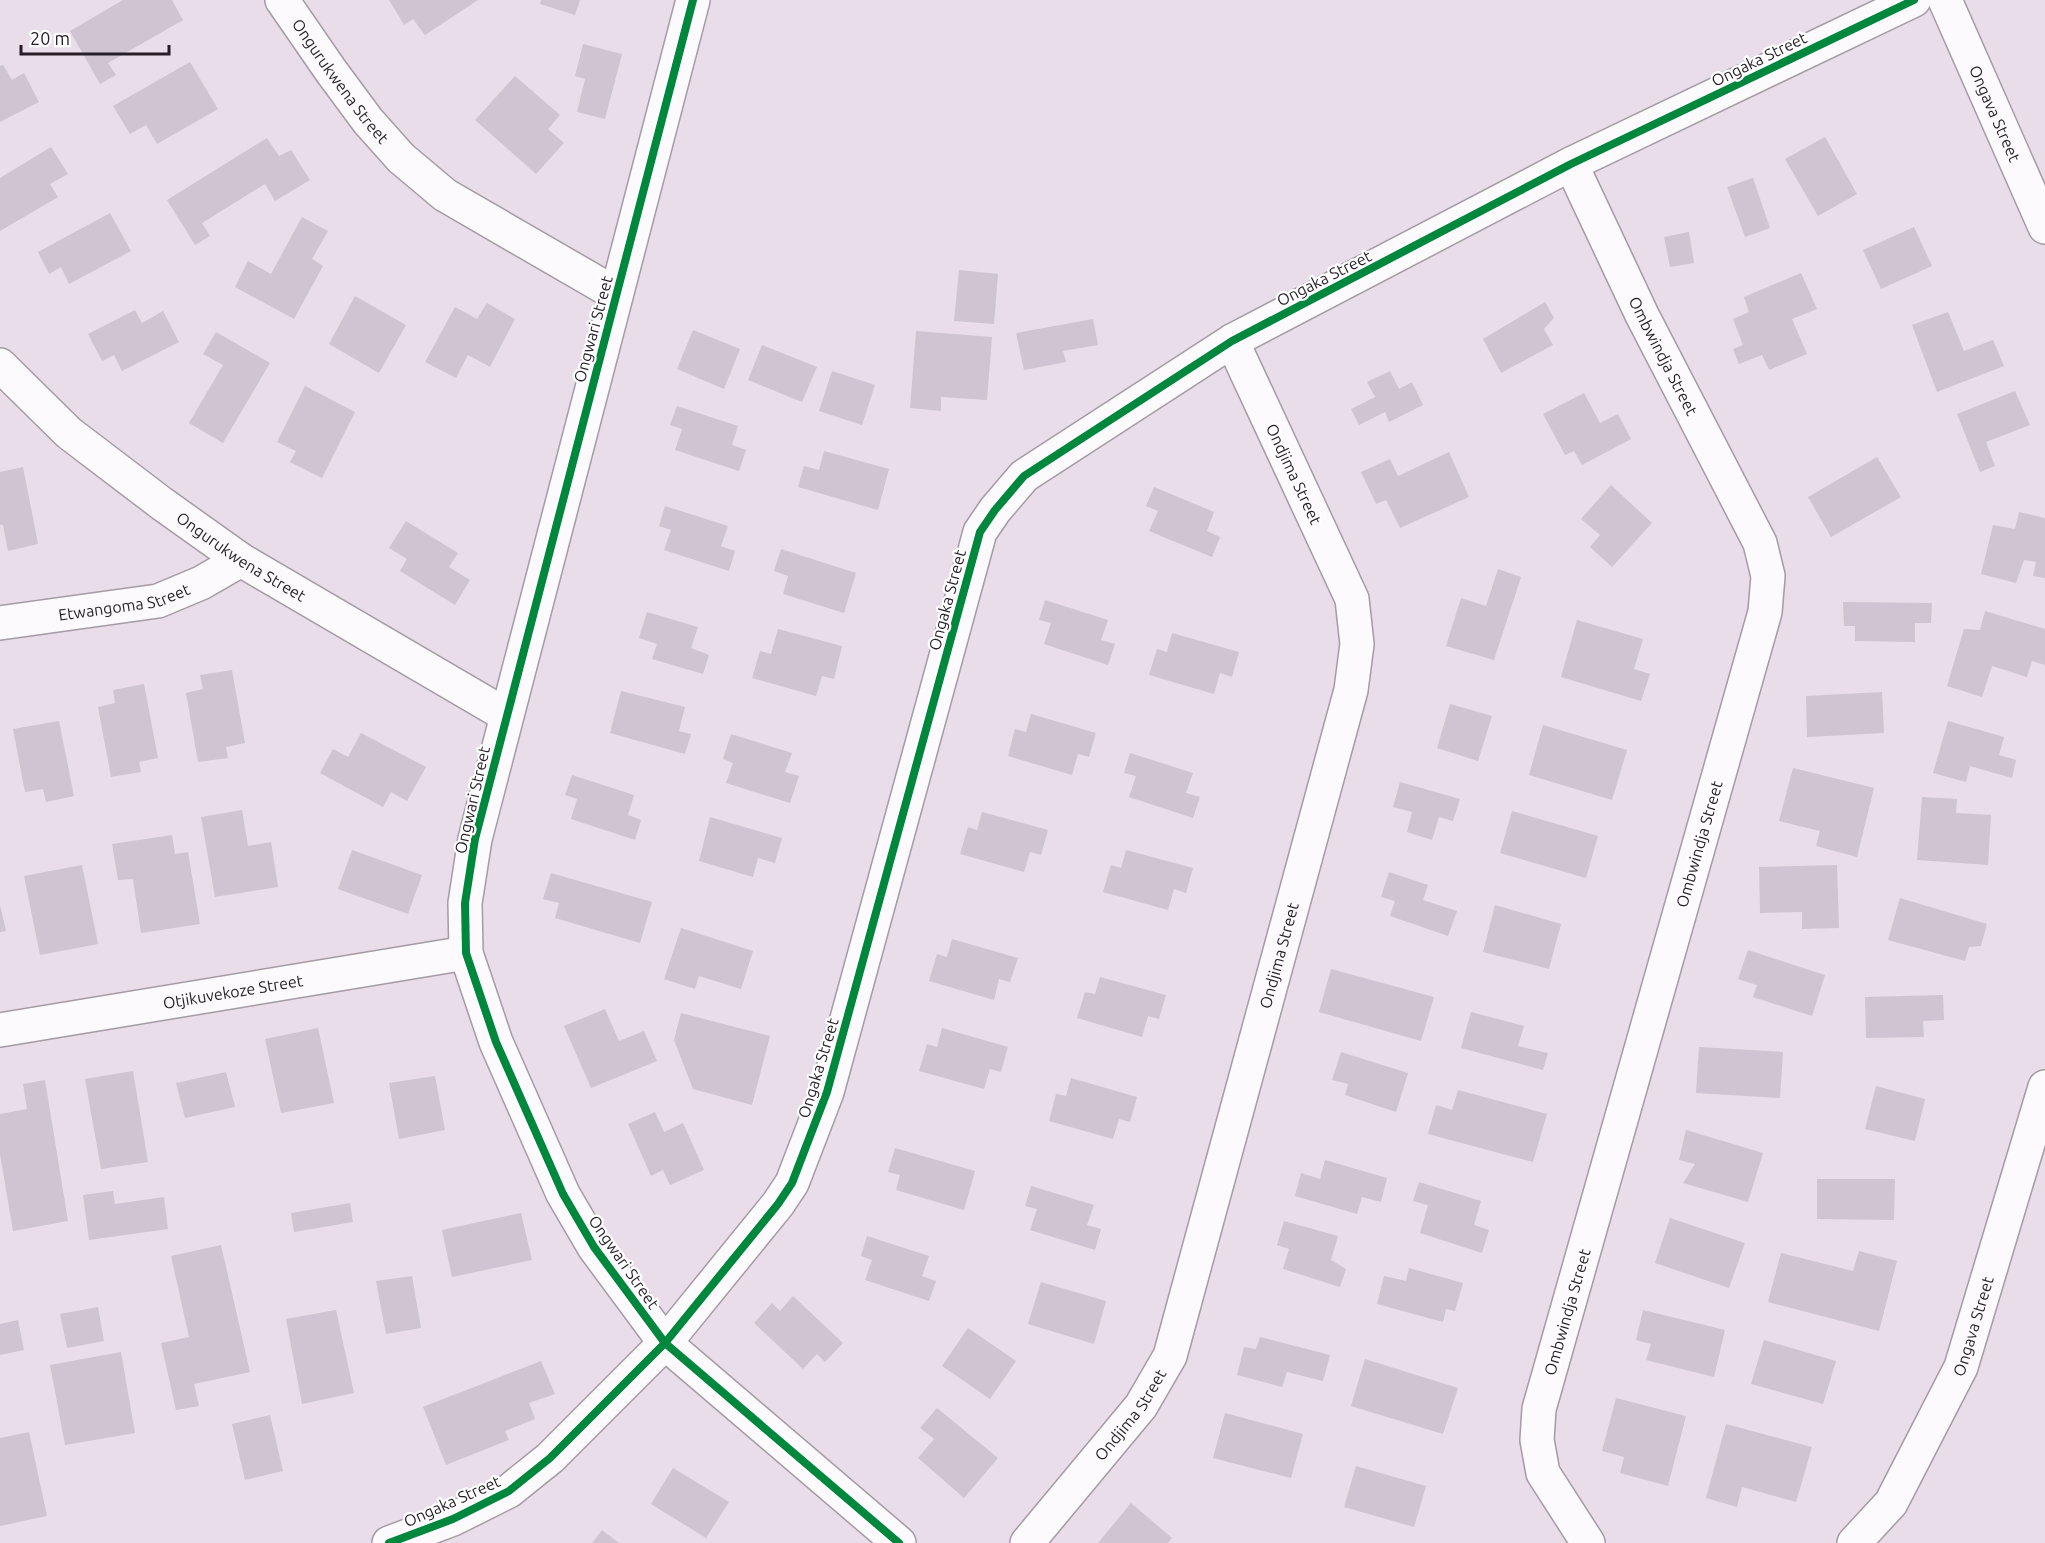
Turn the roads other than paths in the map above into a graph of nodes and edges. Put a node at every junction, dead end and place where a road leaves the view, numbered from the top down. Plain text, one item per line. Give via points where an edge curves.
1 (282, 0) edge
2 (693, 0) edge
3 (1914, 0) edge
4 (1945, 0) edge
5 (1571, 164) junction
6 (2045, 227) edge
7 (616, 294) junction
8 (1232, 341) junction
9 (0, 365) edge
10 (241, 560) junction
11 (0, 623) edge
12 (506, 715) junction
13 (466, 953) junction
14 (0, 1030) edge
15 (2045, 1087) edge
16 (2038, 1137) edge
17 (665, 1343) junction
18 (389, 1543) edge
19 (899, 1543) edge
20 (1027, 1543) edge
21 (1588, 1543) edge
22 (1854, 1543) edge

1 - 7 street, Ongurukwena Street via 368,121 401,158 445,195
2 - 7 street, Ongwari Street
3 - 5 street, Ongaka Street
4 - 6 street, Ongava Street
5 - 8 street, Ongaka Street
5 - 21 street, Ombwindja Street via 1642,315 1760,543 1768,576 1765,612 1539,1409 1537,1440 1543,1473
7 - 12 street, Ongwari Street
8 - 17 street, Ongaka Street via 1024,476 980,532 827,1092 796,1173 778,1204
8 - 20 street, Ondjima Street via 1352,599 1357,644 1351,690 1170,1356 1141,1406
9 - 10 street, Ongurukwena Street via 69,433
10 - 11 street, Etwangoma Street via 158,601
10 - 12 street, Ongurukwena Street
12 - 13 street, Ongwari Street via 475,839 465,903
13 - 14 street, Otjikuvekoze Street
13 - 17 street, Ongwari Street via 496,1042 563,1194 594,1247
15 - 16 street, Ongava Street
16 - 22 street, Ongava Street via 1960,1367 1891,1503
17 - 18 street, Ongaka Street via 550,1458 509,1491 453,1519
17 - 19 street, Ongwari Street

